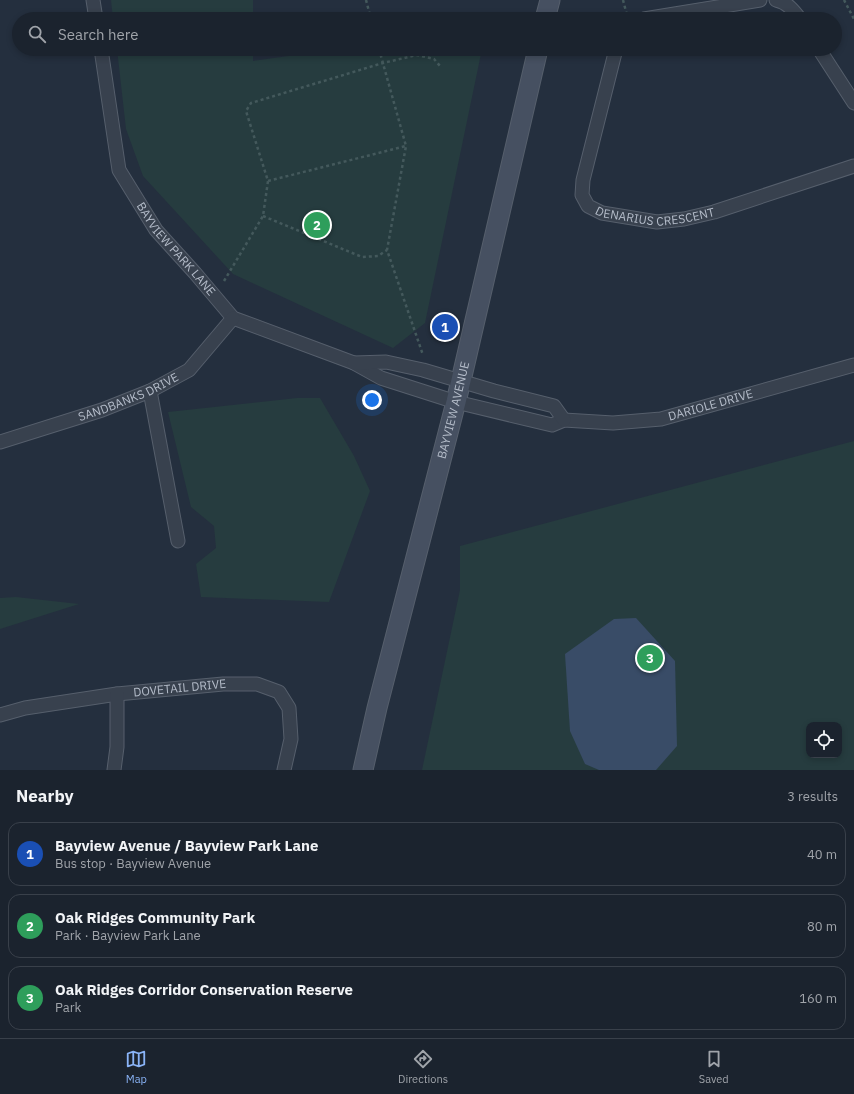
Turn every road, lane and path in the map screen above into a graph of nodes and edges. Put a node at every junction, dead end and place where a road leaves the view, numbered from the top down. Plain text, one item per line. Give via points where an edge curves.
1 (94, 0) edge
2 (366, 0) edge
3 (550, 0) edge
4 (623, 0) edge
5 (760, 0) edge
6 (776, 0) edge
7 (844, 0) edge
8 (95, 12) edge
9 (369, 12) edge
10 (547, 12) edge
11 (626, 12) edge
12 (687, 12) edge
13 (795, 12) edge
14 (854, 19) edge
15 (102, 56) edge
16 (381, 56) edge
17 (413, 56) edge
18 (421, 56) edge
19 (536, 56) edge
20 (614, 56) edge
21 (824, 56) edge
22 (383, 63) junction
23 (440, 66) dead end
24 (854, 103) edge
25 (406, 146) junction
26 (854, 166) edge
27 (268, 181) junction
28 (262, 216) junction
29 (387, 250) junction
30 (224, 282) dead end
31 (233, 318) junction
32 (423, 355) dead end
33 (354, 363) junction
34 (854, 365) edge
35 (461, 382) junction
36 (150, 391) junction
37 (456, 402) junction
38 (564, 420) junction
39 (0, 442) edge
40 (178, 541) dead end
41 (117, 694) junction
42 (0, 715) edge
43 (114, 770) edge
44 (284, 770) edge
45 (363, 770) edge

1 - 8 street
2 - 9 path
3 - 10 main road
4 - 11 path
5 - 12 street
6 - 13 street
7 - 14 path
15 - 31 street, BAYVIEW PARK LANE via 119,170 156,230
16 - 22 path
17 - 22 path
18 - 23 path via 434,59
19 - 35 main road, BAYVIEW AVENUE
20 - 26 street, DENARIUS CRESCENT via 583,180 582,195 588,206 602,213 657,222 684,219 714,212
21 - 24 street
22 - 25 path
22 - 27 path via 251,103 246,111
25 - 27 path
25 - 29 path
27 - 28 path
28 - 29 path via 362,257 378,256
28 - 30 path
29 - 32 path
31 - 33 street, BAYVIEW PARK LANE
31 - 36 street, SANDBANKS DRIVE via 189,370
33 - 35 street, BAYVIEW PARK LANE via 386,362
33 - 37 street, BAYVIEW PARK LANE via 381,378
34 - 38 street, DARIOLE DRIVE via 661,419 613,423
35 - 37 main road, BAYVIEW AVENUE
35 - 38 street via 554,406
36 - 39 street, SANDBANKS DRIVE via 102,410
36 - 40 street
37 - 38 street, DARIOLE DRIVE via 552,425
37 - 45 main road, BAYVIEW AVENUE
41 - 42 street, DOVETAIL DRIVE via 25,708
41 - 43 street via 117,747
41 - 44 street, DOVETAIL DRIVE via 223,684 257,684 279,692 289,708 291,739

